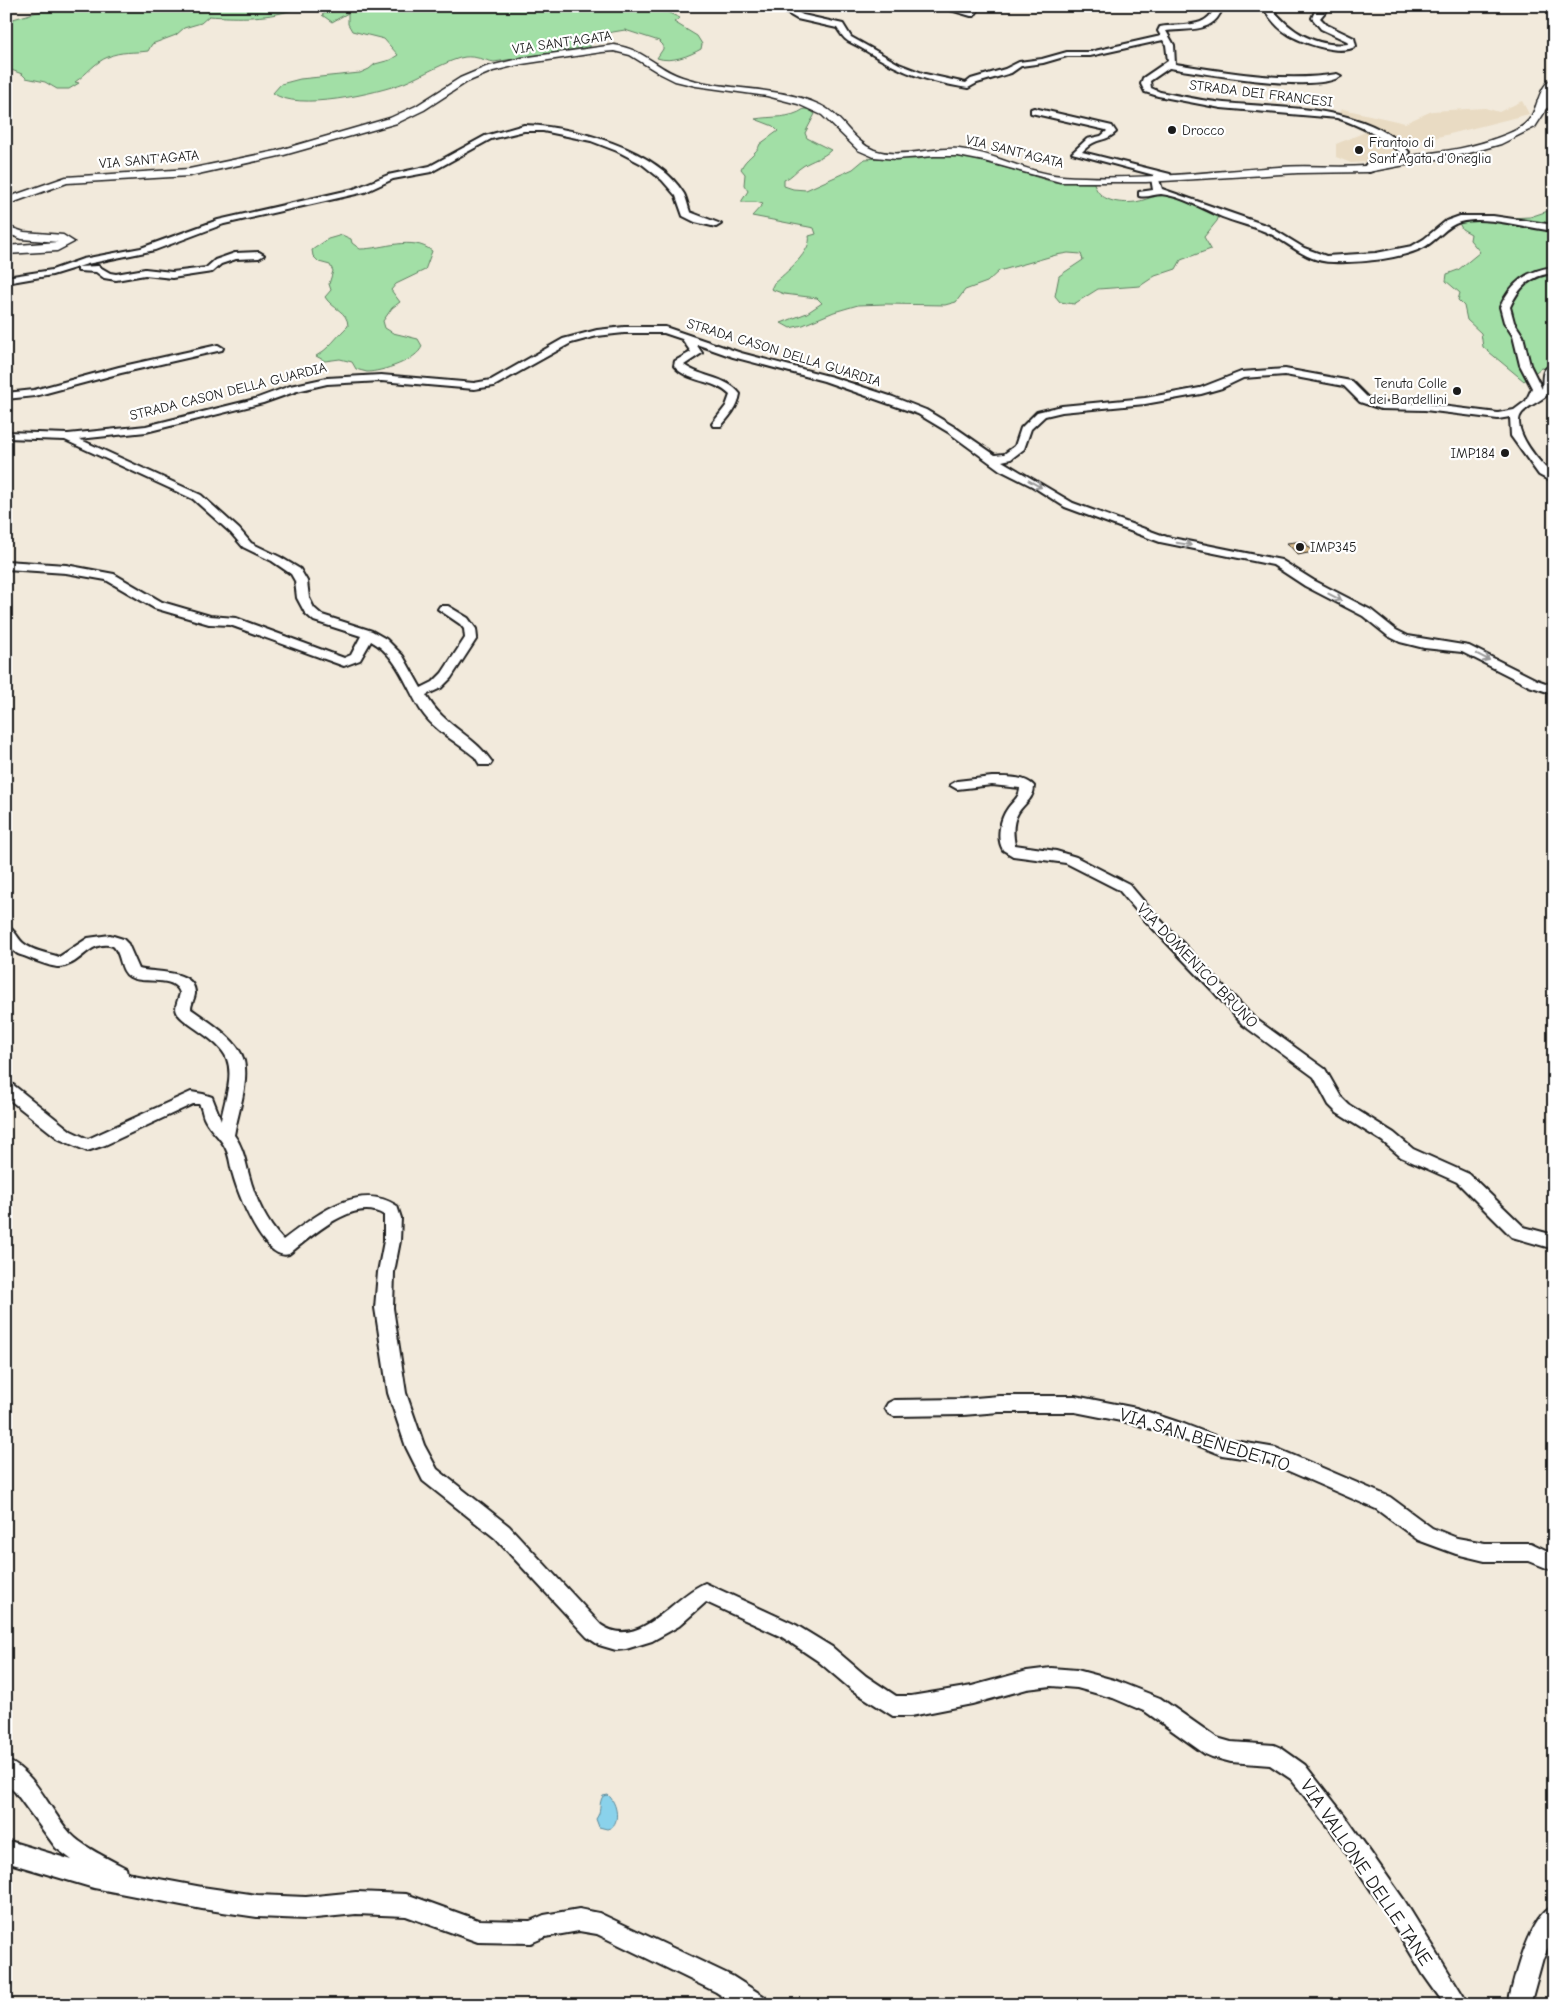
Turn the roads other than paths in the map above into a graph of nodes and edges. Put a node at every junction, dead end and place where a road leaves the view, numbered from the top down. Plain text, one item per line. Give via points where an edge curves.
1 (779, 6) edge
2 (941, 6) edge
3 (977, 6) edge
4 (1219, 6) edge
5 (1266, 6) edge
6 (1326, 6) edge
7 (1166, 36) junction
8 (1168, 65) junction
9 (1337, 76) dead end
10 (1554, 81) edge
11 (1554, 103) edge
12 (1540, 107) junction
13 (1034, 111) dead end
14 (1369, 169) junction
15 (1173, 177) junction
16 (1155, 178) junction
17 (1158, 191) junction
18 (1142, 194) dead end
19 (6, 202) edge
20 (716, 224) dead end
21 (1554, 228) edge
22 (6, 229) edge
23 (6, 250) edge
24 (259, 255) dead end
25 (70, 267) junction
26 (1554, 270) edge
27 (6, 280) edge
28 (687, 339) junction
29 (218, 348) dead end
30 (1554, 367) edge
31 (6, 396) edge
32 (1531, 402) junction
33 (1517, 412) junction
34 (717, 424) dead end
35 (6, 435) edge
36 (68, 437) junction
37 (993, 459) junction
38 (1554, 480) edge
39 (6, 565) edge
40 (444, 609) dead end
41 (368, 634) junction
42 (1554, 690) edge
43 (418, 694) junction
44 (484, 762) dead end
45 (957, 784) dead end
46 (6, 931) edge
47 (6, 1088) edge
48 (226, 1135) junction
49 (1554, 1242) edge
50 (894, 1408) dead end
51 (1554, 1563) edge
52 (6, 1770) edge
53 (6, 1851) edge
54 (137, 1885) junction
55 (1554, 1916) edge
56 (757, 2005) edge
57 (1458, 2005) edge
58 (1519, 2005) edge

1 - 7 street via 800,17 840,26 848,39 862,44 895,66 968,86 1019,64 1067,54 1090,54
2 - 3 street via 971,14
4 - 7 street via 1211,23 1163,29
5 - 6 street via 1286,29 1301,37 1331,46 1352,46 1346,36 1324,27 1316,18
7 - 8 street, STRADA DEI FRANCESI via 1173,54
8 - 9 street via 1312,81
8 - 14 street, STRADA DEI FRANCESI via 1146,80 1145,84 1152,92 1222,105 1337,116 1381,133 1405,152 1371,164
10 - 12 street, VIA SANT'AGATA via 1548,86
11 - 12 street
12 - 14 street, VIA SANT'AGATA via 1527,128 1483,146
13 - 15 street, VIA SANT'AGATA via 1109,128 1112,132 1104,138 1090,141 1076,153
14 - 15 street, VIA SANT'AGATA via 1306,169
15 - 16 street, VIA SANT'AGATA
16 - 17 street
16 - 19 street, VIA SANT'AGATA via 1060,180 961,152 872,153 855,142 835,118 815,106 774,94 715,88 683,80 663,72 644,57 610,48 514,62 490,69 404,115 296,149 184,173 66,180
17 - 18 street
17 - 21 street via 1179,195 1267,229 1297,249 1325,258 1409,250 1423,244 1446,224 1460,219
20 - 25 street via 686,214 680,193 663,174 612,146 556,129 525,128 500,132 425,171 391,177 358,191 318,201 250,214 153,247
22 - 23 street via 22,235 68,242 57,248
24 - 25 street via 235,256 218,262 209,270 172,275 146,272 116,277 107,276 98,269
25 - 27 street
26 - 32 street via 1528,277 1513,290 1505,308 1518,336 1525,365 1537,388
28 - 34 street via 697,353 679,363 682,370 725,384 735,394 727,413
28 - 36 street, STRADA CASON DELLA GUARDIA via 666,330 597,333 567,341 494,383 474,386 381,378 327,381 146,429
28 - 37 street, STRADA CASON DELLA GUARDIA via 737,356 833,381 914,409 952,430
29 - 31 street via 35,392
30 - 32 street via 1546,372 1548,389
32 - 33 street
33 - 37 street via 1498,416 1425,407 1382,406 1364,400 1347,383 1271,371 1241,375 1201,391 1041,414 1026,428 1020,447 1007,457
33 - 38 street via 1514,420 1516,436 1543,473
35 - 36 street, STRADA CASON DELLA GUARDIA
36 - 41 street via 197,497 235,530 247,545 296,572 303,598 318,618
37 -> 42 street, STRADA CASON DELLA GUARDIA via 1069,505 1164,540 1277,562 1367,613 1404,639 1474,652 1533,683
39 - 41 street via 66,569 110,577 158,605 208,620 232,621 344,662 356,657
40 - 43 street via 464,621 470,628 471,638 437,685
41 - 43 street via 394,652
43 - 44 street via 428,711 480,754
45 - 49 street, VIA DOMENICO BRUNO via 1011,782 1027,786 1028,792 1008,821 1008,847 1013,851 1071,860 1124,887 1248,1021 1320,1073 1335,1101 1343,1108 1388,1137 1407,1154 1464,1178 1518,1232
46 - 48 street via 23,950 59,962 97,940 115,941 128,956 130,970 159,975 182,984 188,995 182,1008 184,1012 214,1033 236,1061 236,1084
47 - 48 street via 65,1135 87,1145 191,1098 208,1103 213,1122
48 - 57 street, VIA VALLONE DELLE TANE via 234,1147 241,1176 255,1209 271,1238 283,1249 325,1216 348,1206 376,1204 391,1211 392,1242 384,1308 397,1393 415,1447 430,1476 502,1532 594,1632 609,1639 631,1638 650,1632 669,1623 696,1596 705,1592 789,1631 893,1706 910,1706 972,1694 1027,1680 1051,1677 1077,1679 1114,1689 1153,1705 1212,1747 1231,1752 1274,1755 1298,1772 1338,1823
50 - 51 street, VIA SAN BENEDETTO via 1075,1404 1136,1416 1222,1447 1270,1454 1383,1504 1425,1534 1456,1546 1484,1552 1531,1552
52 - 54 street via 22,1785 63,1841 98,1865
53 - 54 street
54 - 56 street via 257,1906 406,1905 478,1931 531,1932 544,1926 579,1920 599,1924 724,1984
55 - 58 street via 1536,1948

